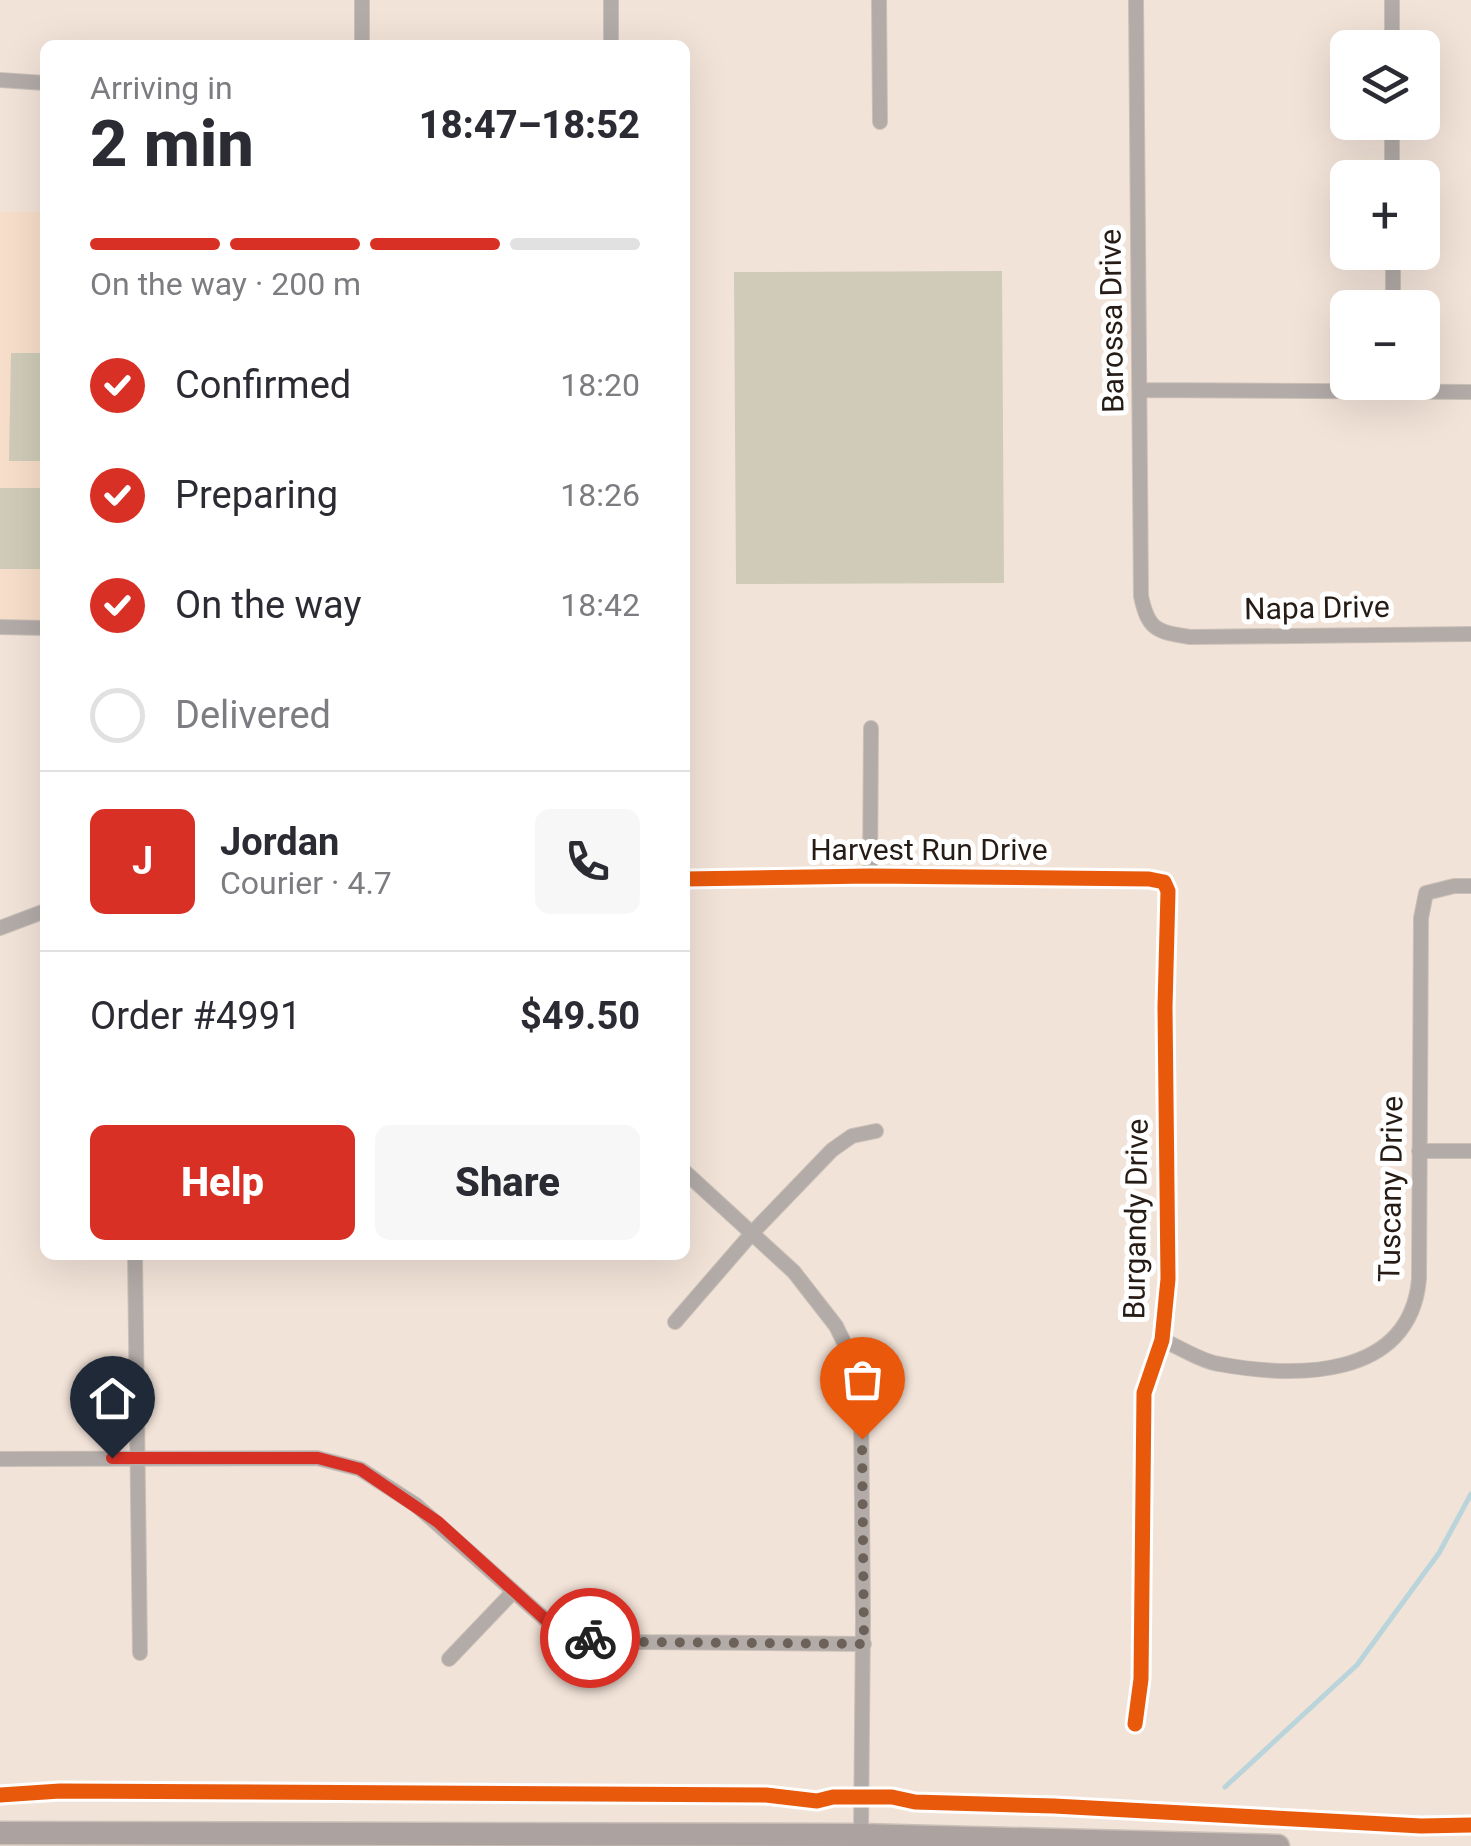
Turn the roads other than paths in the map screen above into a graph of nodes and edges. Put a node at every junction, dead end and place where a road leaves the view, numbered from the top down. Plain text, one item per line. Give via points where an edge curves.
1 (362, 0) edge
2 (611, 0) edge
3 (880, 0) edge
4 (1136, 0) edge
5 (1392, 0) edge
6 (1392, 30) edge
7 (362, 40) edge
8 (611, 40) edge
9 (0, 80) edge
10 (40, 83) edge
11 (880, 122) dead end
12 (1330, 388) edge
13 (1141, 390) junction
14 (1440, 390) edge
15 (1471, 392) edge
16 (0, 628) edge
17 (40, 628) edge
18 (1163, 633) joint
19 (1471, 634) edge
20 (871, 728) dead end
21 (870, 876) junction
22 (690, 879) edge
23 (1471, 886) edge
24 (1168, 891) joint
25 (40, 913) edge
26 (0, 928) edge
27 (876, 1131) dead end
28 (1471, 1150) edge
29 (1420, 1152) junction
30 (690, 1176) edge
31 (754, 1232) junction
32 (134, 1260) edge
33 (674, 1322) dead end
34 (1162, 1340) junction
35 (0, 1458) edge
36 (135, 1458) junction
37 (513, 1592) junction
38 (864, 1644) junction
39 (140, 1654) dead end
40 (449, 1659) dead end
41 (1135, 1724) dead end
42 (0, 1833) edge
43 (861, 1835) junction
44 (166, 1839) edge
45 (1022, 1842) edge
46 (1278, 1846) edge

1 - 7 street
2 - 8 street
3 - 11 street
4 - 13 street, Barossa Drive
5 - 6 street
9 - 10 street
12 - 13 street
13 - 18 street, Barossa Drive via 1141,596 1146,616
14 - 15 street
16 - 17 street
18 - 19 street, Napa Drive
20 - 21 street
21 - 22 street, Harvest Run Drive
21 - 24 street, Harvest Run Drive via 1150,879 1164,882
23 - 29 street, Tuscany Drive via 1426,893 1421,918
24 - 34 street, Burgandy Drive via 1168,1279
25 - 26 street
27 - 31 street via 832,1150
28 - 29 street
29 - 34 street, Tuscany Drive via 1417,1296 1407,1322 1382,1350 1326,1368 1284,1370 1215,1364
30 - 31 street
31 - 33 street
31 - 38 street via 812,1293 856,1367
32 - 36 street
34 - 41 street, Burgandy Drive via 1144,1392
35 - 36 street
36 - 37 street via 341,1462 416,1504
36 - 39 street
37 - 38 street via 579,1637
37 - 40 street
38 - 43 street
42 - 44 main road
43 - 44 main road
43 - 45 main road
45 - 46 main road

